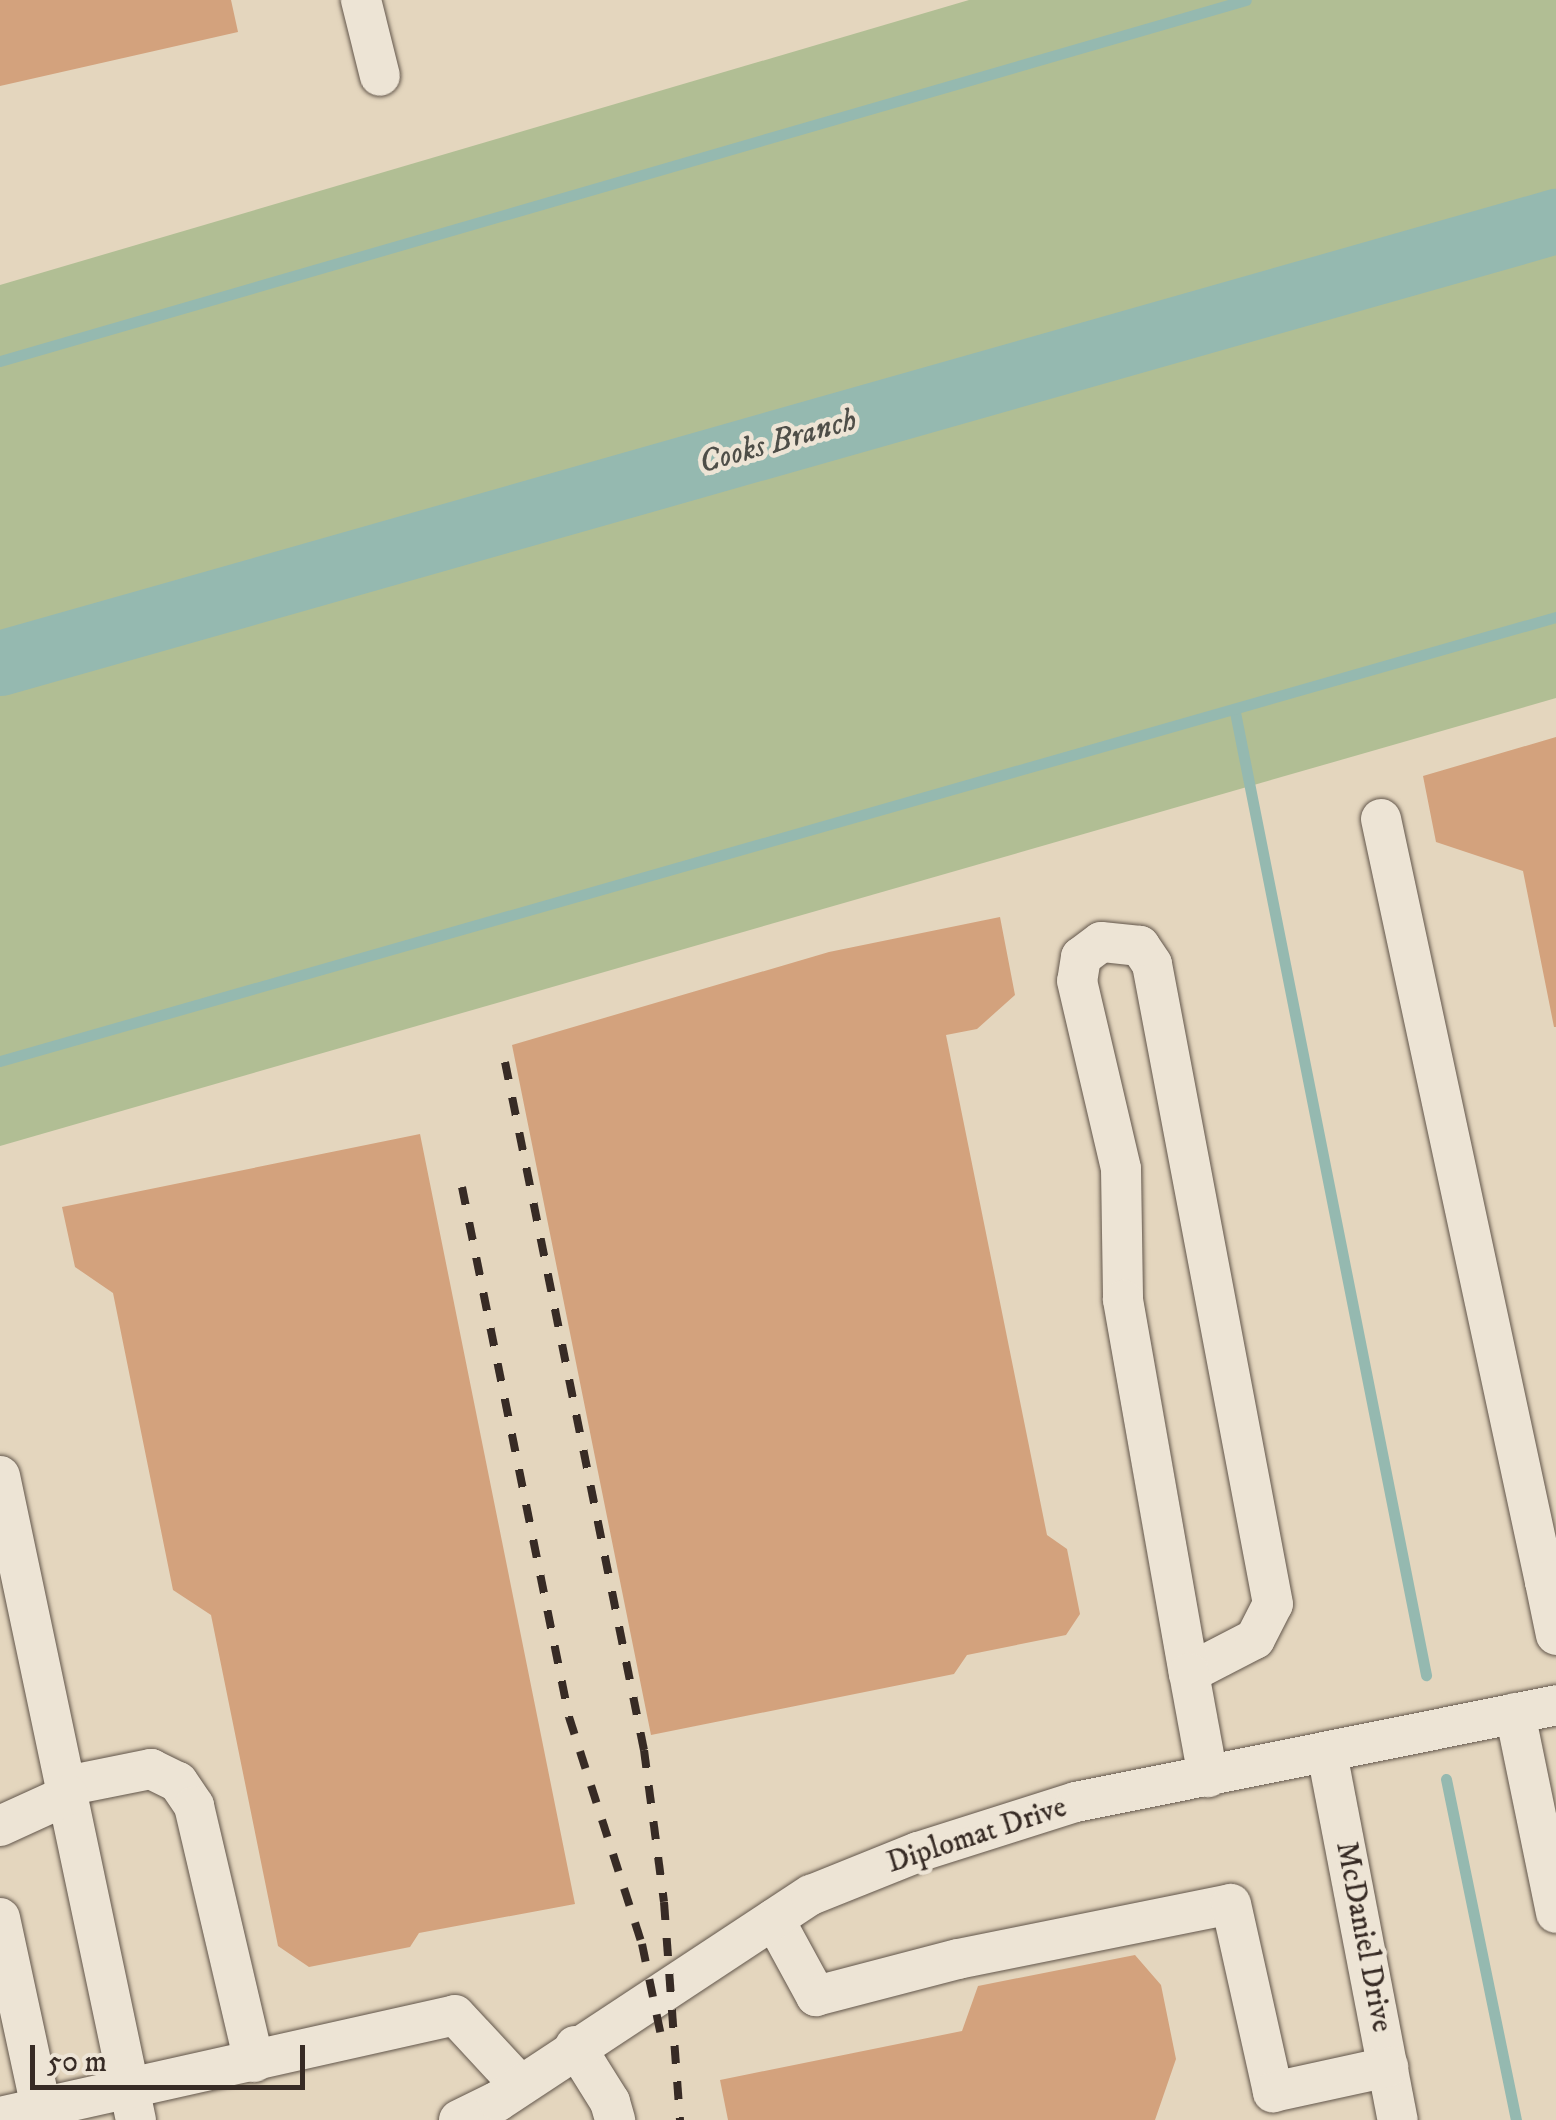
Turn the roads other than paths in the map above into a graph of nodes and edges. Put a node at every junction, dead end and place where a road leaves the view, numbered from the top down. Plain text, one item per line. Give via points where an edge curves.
1 (360, 0) edge
2 (380, 76) dead end
3 (1381, 820) dead end
4 (0, 1476) edge
5 (1550, 1581) edge
6 (1556, 1634) edge
7 (1189, 1673) junction
8 (1556, 1705) edge
9 (1515, 1713) junction
10 (1327, 1754) junction
11 (1208, 1777) junction
12 (67, 1790) junction
13 (0, 1826) edge
14 (1556, 1913) edge
15 (0, 1918) edge
16 (774, 1919) junction
17 (575, 2046) junction
18 (254, 2062) junction
19 (1388, 2067) junction
20 (520, 2085) junction
21 (133, 2105) edge
22 (1276, 2106) edge
23 (40, 2108) junction
24 (0, 2116) edge
25 (458, 2120) edge
26 (614, 2120) edge
27 (1398, 2120) edge

1 - 2 street
3 - 5 street
4 - 12 street
5 - 6 street
7 - 7 street via 1123,1300 1121,1169 1076,982 1081,956 1101,942 1140,946 1152,964 1274,1604 1255,1638
7 - 11 street
8 - 9 street, Diplomat Drive
9 - 10 street, Diplomat Drive
9 - 14 street
10 - 11 street, Diplomat Drive
10 - 19 street, McDaniel Drive
11 - 16 street, Diplomat Drive via 1076,1802 918,1852 812,1895
12 - 13 street
12 - 18 street via 151,1769 178,1782 194,1806
12 - 21 street
15 - 23 street
16 - 17 street, Diplomat Drive
16 - 22 street via 816,1996 958,1959 1231,1904
17 - 20 street, Diplomat Drive
17 - 26 street
18 - 20 street via 455,2015
18 - 21 street
19 - 22 street
19 - 27 street, McDaniel Drive
20 - 25 street, Diplomat Drive
21 - 23 street
23 - 24 street

